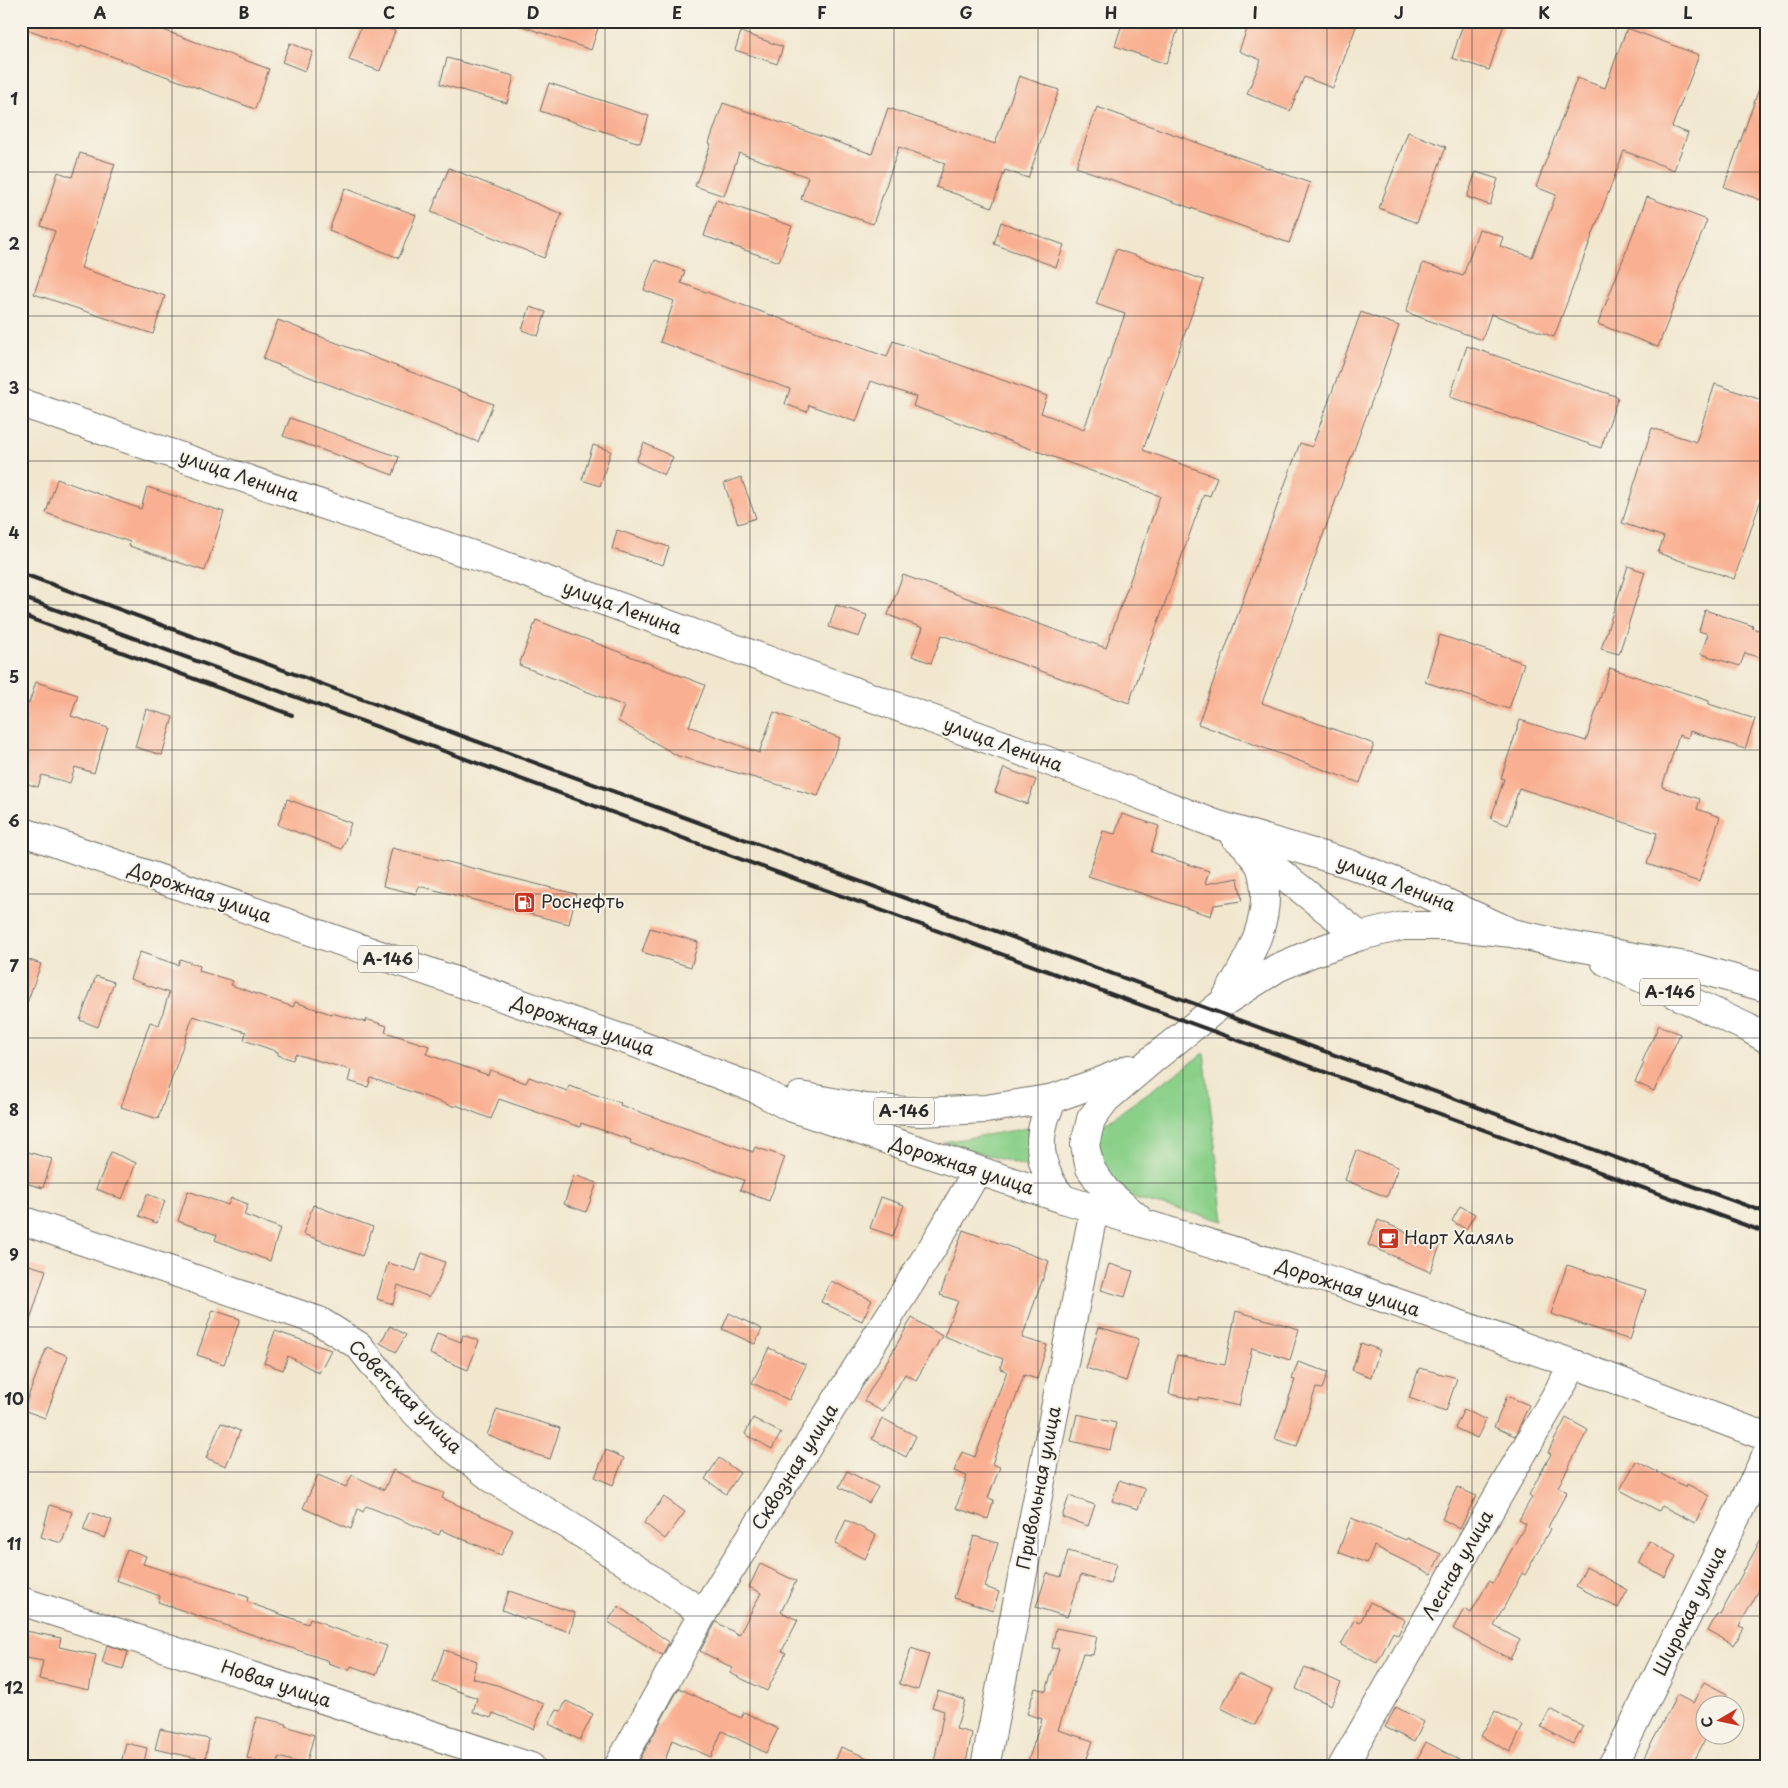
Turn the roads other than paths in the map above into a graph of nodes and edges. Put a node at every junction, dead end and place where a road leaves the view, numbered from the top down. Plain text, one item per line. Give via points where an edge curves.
1 (21, 404) edge
2 (1218, 825) junction
3 (21, 831) edge
4 (1242, 842) junction
5 (1512, 933) junction
6 (1360, 936) junction
7 (1572, 946) junction
8 (1767, 988) edge
9 (1224, 1002) junction
10 (1767, 1039) edge
11 (1153, 1058) junction
12 (754, 1088) junction
13 (1054, 1098) junction
14 (866, 1108) junction
15 (977, 1171) junction
16 (1063, 1199) junction
17 (1094, 1209) junction
18 (21, 1220) edge
19 (1145, 1224) junction
20 (1574, 1364) junction
21 (1767, 1437) edge
22 (1767, 1454) edge
23 (21, 1601) edge
24 (703, 1613) junction
25 (531, 1767) edge
26 (618, 1767) edge
27 (985, 1767) edge
28 (1342, 1767) edge
29 (1611, 1767) edge

1 - 2 street, улица Ленина via 532,576
2 - 4 street, улица Ленина
2 - 5 street, улица Ленина via 1350,864
3 - 12 street, Дорожная улица / А-146 via 632,1042
4 - 6 street, улица Ленина
4 - 9 street, улица Ленина via 1259,864 1266,904 1255,943
5 - 6 street, А-146 via 1447,926 1404,926
5 - 7 street, улица Ленина / А-146
6 - 9 street, А-146 via 1277,968
7 - 8 street, улица Ленина / А-146 via 1691,967
7 - 10 street, улица Ленина / А-146
9 - 11 street, А-146
11 - 13 street, А-146
11 - 19 street via 1106,1099 1091,1119 1084,1145 1090,1168 1106,1191
12 - 14 street, А-146
12 - 15 street, Дорожная улица via 790,1108
13 - 14 street, А-146 via 986,1109 920,1112
13 - 16 street via 1040,1135 1042,1158 1050,1180
14 - 15 street
15 - 16 street, Дорожная улица
15 - 24 street, Сквозная улица
16 - 17 street, Дорожная улица
17 - 19 street, Дорожная улица
17 - 27 street, Привольная улица
18 - 24 street, Советская улица via 318,1321 359,1346 400,1397 438,1435 494,1479
19 - 20 street, Дорожная улица via 1343,1284
20 - 21 street, Дорожная улица
20 - 28 street, Лесная улица
22 - 29 street, Широкая улица
23 - 25 street, Новая улица
24 - 26 street, Сквозная улица

